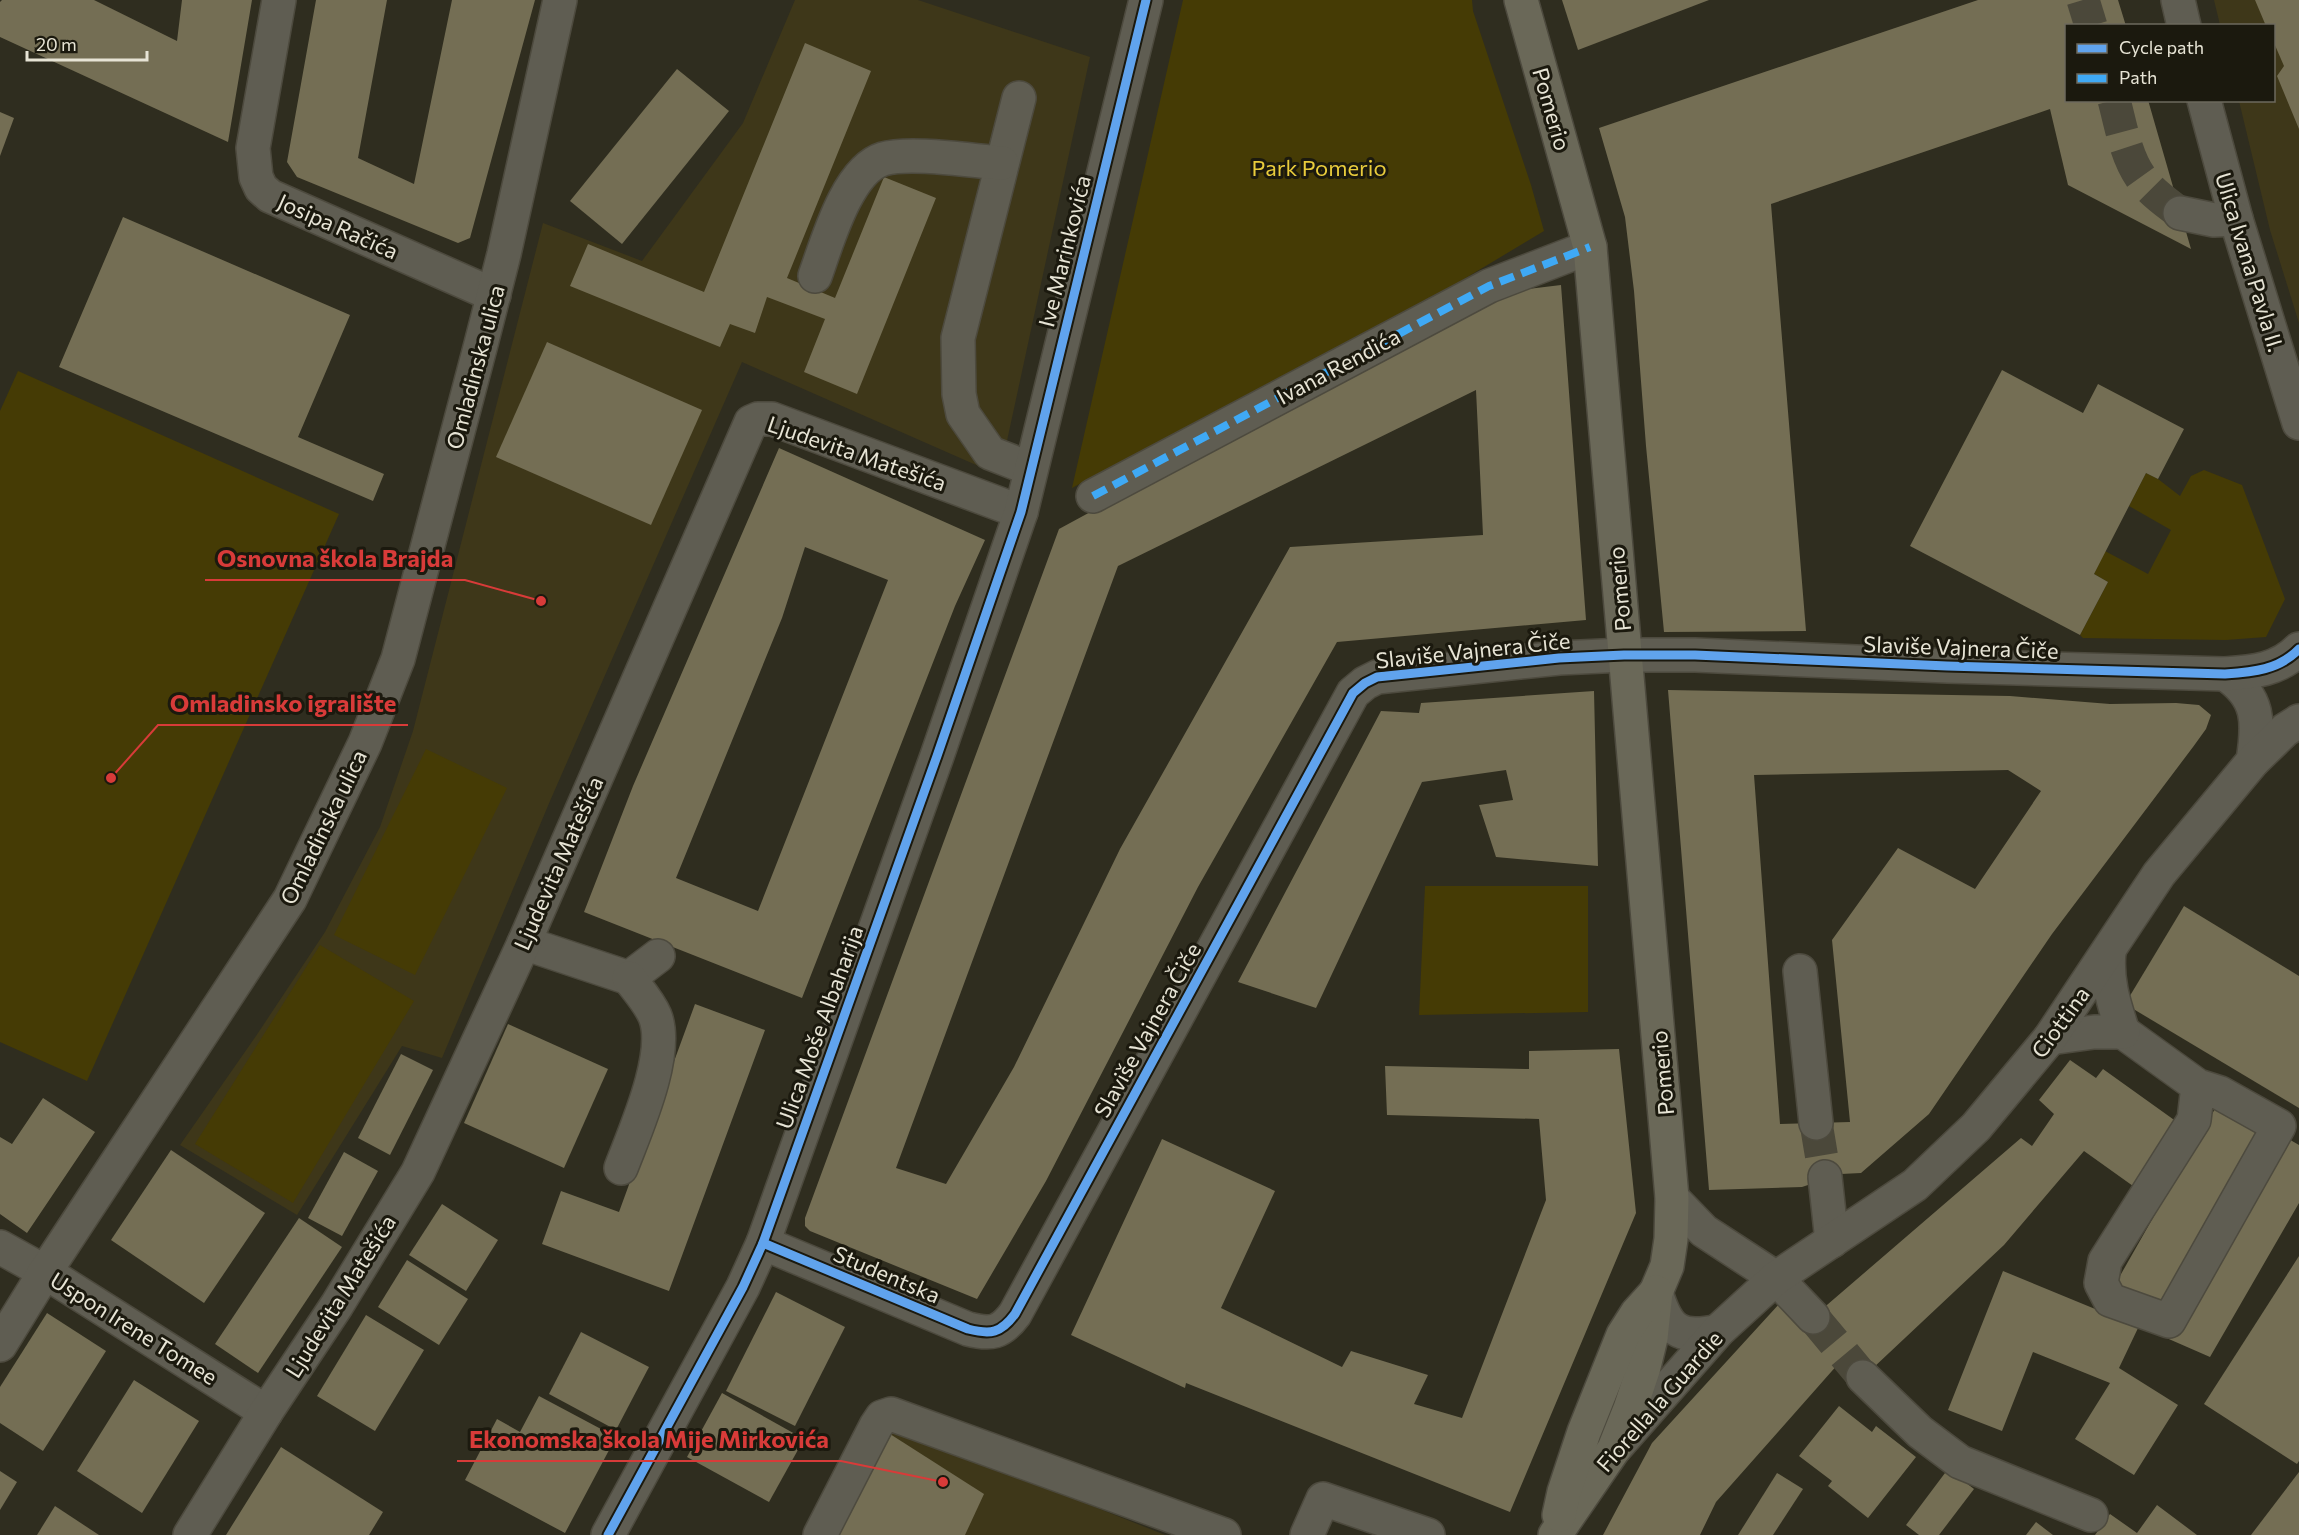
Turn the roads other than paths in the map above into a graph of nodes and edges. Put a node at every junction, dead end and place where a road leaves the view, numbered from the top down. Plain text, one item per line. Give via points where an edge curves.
1 (279, 0) edge
2 (560, 0) edge
3 (1146, 0) edge
4 (1521, 0) edge
5 (2178, 0) edge
6 (2184, 24) edge
7 (1019, 98) dead end
8 (2205, 102) edge
9 (1002, 163) junction
10 (2180, 213) tunnel mouth
11 (2236, 219) junction
12 (1590, 247) junction
13 (815, 276) dead end
14 (494, 295) junction
15 (2299, 423) edge
16 (1031, 469) junction
17 (1093, 496) dead end
18 (1020, 512) junction
19 (2299, 649) edge
20 (1624, 656) junction
21 (2225, 674) junction
22 (2299, 721) edge
23 (2253, 761) junction
24 (524, 943) junction
25 (2109, 952) junction
26 (658, 956) dead end
27 (1800, 971) dead end
28 (628, 978) junction
29 (2123, 1032) junction
30 (2050, 1038) junction
31 (2198, 1086) junction
32 (1816, 1123) tunnel mouth
33 (621, 1168) dead end
34 (1825, 1177) tunnel mouth
35 (1672, 1198) junction
36 (1832, 1241) junction
37 (763, 1243) junction
38 (0, 1247) edge
39 (45, 1272) junction
40 (1776, 1278) junction
41 (1656, 1292) junction
42 (1813, 1317) tunnel mouth
43 (998, 1331) joint
44 (1718, 1331) junction
45 (0, 1345) edge
46 (1863, 1377) tunnel mouth
47 (266, 1412) junction
48 (1614, 1449) junction
49 (2091, 1515) dead end
50 (190, 1535) edge
51 (608, 1535) edge
52 (820, 1535) edge
53 (1224, 1535) edge
54 (1307, 1535) edge
55 (1428, 1535) edge
56 (1555, 1535) edge

1 - 14 street, Josipa Račića via 253,148 261,188 270,196
2 - 14 street, Omladinska ulica
3 - 16 street, Ive Marinkovića
4 - 12 main road, Pomerio
5 - 6 street
7 - 9 street
8 - 11 street, Ulica Ivana Pavla II.
9 - 13 street via 882,159 862,174 843,199
9 - 16 street via 958,338 959,394 963,414 990,453
10 - 11 street via 2214,220
11 - 15 street, Ulica Ivana Pavla II.
12 - 17 street, Ivana Rendića via 1489,286
12 - 20 main road, Pomerio
14 - 39 street, Omladinska ulica via 398,659 365,743 290,899
16 - 18 street, Ive Marinkovića
18 - 24 street, Ljudevita Matešića via 772,419 751,422
18 - 37 street, Ulica Moše Albaharija
19 - 21 street, Slaviše Vajnera Čiče via 2271,668
20 - 21 street, Slaviše Vajnera Čiče via 1695,655
20 - 35 main road, Pomerio
20 - 43 street, Slaviše Vajnera Čiče via 1559,658 1377,677 1353,693 1015,1314
21 - 23 street via 2246,691 2253,704 2257,736
22 - 23 street, Ciottina
23 - 25 street, Ciottina via 2159,874
24 - 28 street
24 - 47 street, Ljudevita Matešića via 418,1172
25 - 29 street via 2110,993
25 - 30 street, Ciottina
26 - 28 street
27 - 32 street
28 - 33 street via 651,1009 658,1033 650,1089
29 - 30 street
29 - 31 street
30 - 36 street, Ciottina via 1976,1126 1915,1185
31 - 31 street via 2194,1120 2105,1261 2101,1283 2110,1300 2169,1321 2279,1126 2220,1093
34 - 36 street
35 - 40 street via 1704,1231
35 - 41 main road, Pomerio via 1667,1266
36 - 40 street, Ciottina
37 - 43 street, Studentska via 969,1329
37 - 51 street, Ulica Moše Albaharija
38 - 39 street, Uspon Irene Tomee
39 - 45 street, Omladinska ulica
39 - 47 street, Uspon Irene Tomee
40 - 42 street
40 - 44 street, Fiorella la Guardie
41 - 44 street via 1663,1315 1674,1327 1696,1335
41 - 48 main road, Pomerio via 1644,1367
41 - 56 main road, Pomerio via 1636,1313 1623,1335 1574,1461
44 - 48 street, Fiorella la Guardie
46 - 49 street via 1920,1432 1960,1462
47 - 50 street, Ljudevita Matešića
48 - 56 main road, Fiorella la Guardie
52 - 53 street via 876,1426 891,1414
54 - 55 street via 1323,1499

